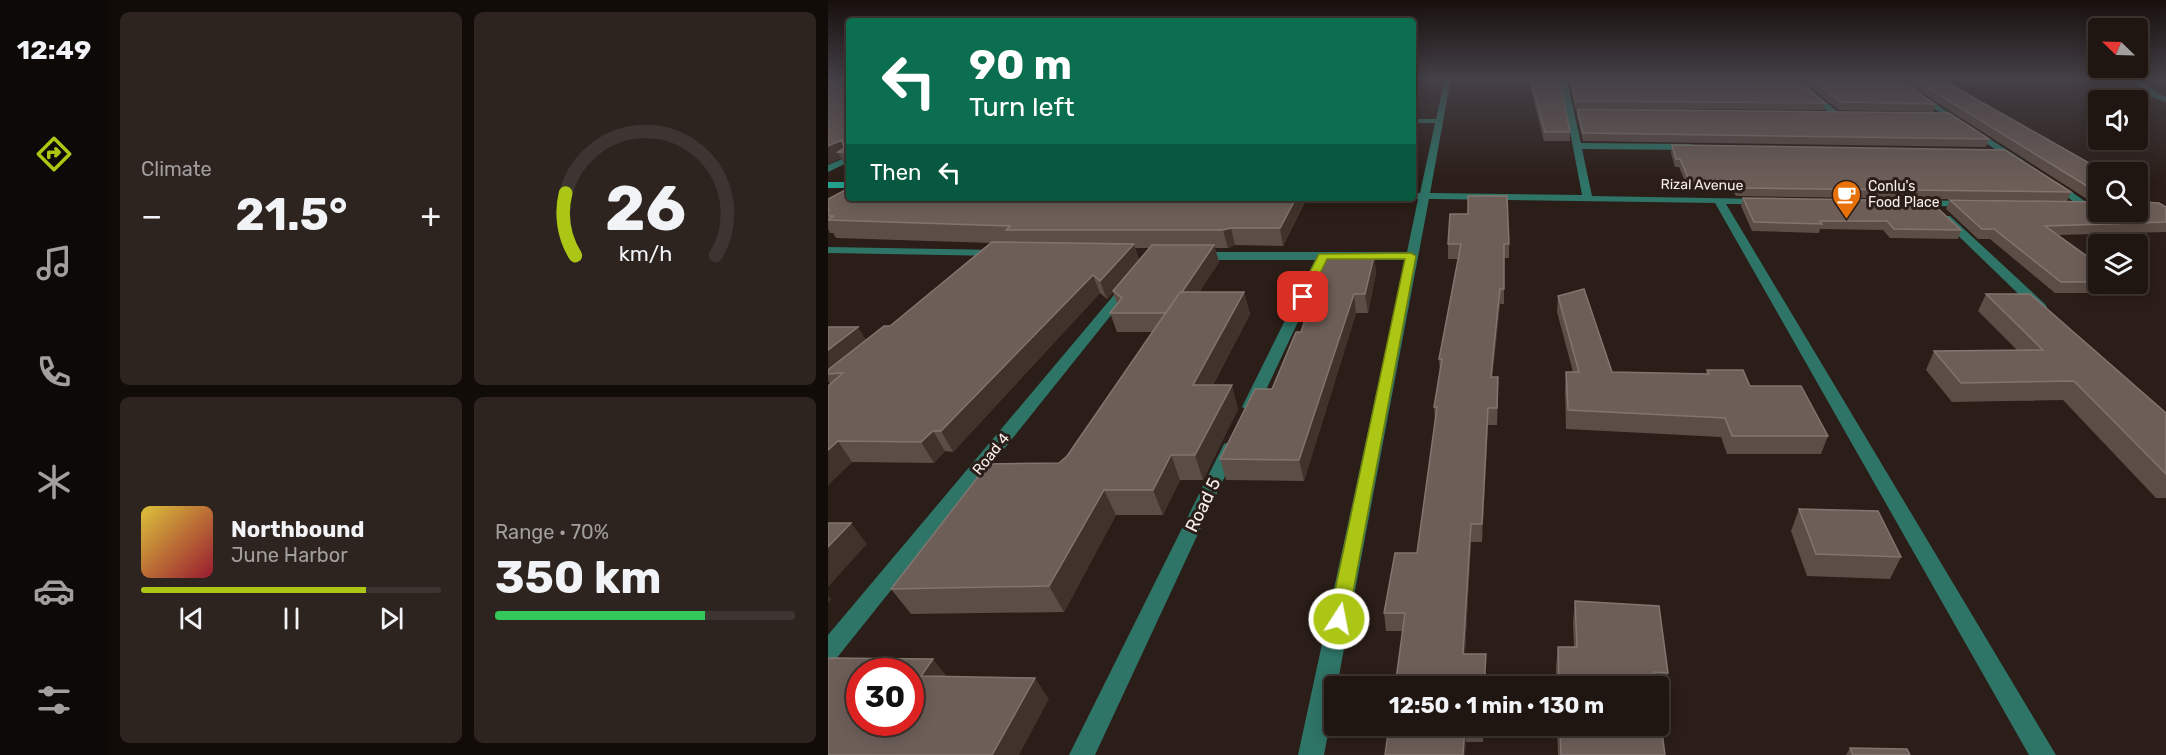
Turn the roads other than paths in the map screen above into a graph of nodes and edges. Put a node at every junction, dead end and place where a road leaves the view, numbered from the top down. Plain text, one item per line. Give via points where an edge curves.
1 (1440, 113) edge
2 (1571, 113) edge
3 (1837, 113) edge
4 (1946, 113) edge
5 (1845, 114) edge
6 (1927, 115) edge
7 (1950, 116) junction
8 (1416, 121) edge
9 (1438, 121) junction
10 (1577, 146) junction
11 (1696, 147) edge
12 (1983, 152) edge
13 (2006, 152) junction
14 (846, 161) edge
15 (2024, 164) edge
16 (828, 170) edge
17 (2042, 176) edge
18 (828, 185) edge
19 (846, 185) edge
20 (1419, 196) edge
21 (1587, 197) junction
22 (1719, 201) junction
23 (1771, 201) edge
24 (1897, 203) edge
25 (2088, 203) edge
26 (1931, 204) junction
27 (1979, 204) edge
28 (2063, 206) edge
29 (2088, 206) edge
30 (828, 250) edge
31 (994, 253) junction
32 (1017, 254) edge
33 (1187, 256) edge
34 (1323, 256) junction
35 (1411, 256) junction
36 (978, 267) edge
37 (1138, 274) edge
38 (2053, 319) edge
39 (828, 652) edge
40 (1082, 755) edge
41 (1311, 755) edge
42 (2043, 755) edge

1 - 9 street
2 - 10 street
3 - 5 street
4 - 7 street
6 - 7 street
7 - 13 street
8 - 9 street
9 - 20 street
10 - 11 street
10 - 21 street
12 - 13 street
13 - 15 street
14 - 16 street
17 - 25 street
18 - 19 street
20 - 21 street, Rizal Avenue
20 - 35 street
21 - 22 street, Rizal Avenue
22 - 23 street, Rizal Avenue
22 - 42 street
24 - 26 street
26 - 27 street
26 - 38 street
28 - 29 street
30 - 31 street
31 - 32 street
31 - 36 street
33 - 34 street
34 - 35 street
34 - 40 street, Road 5
35 - 41 street
37 - 39 street, Road 4

